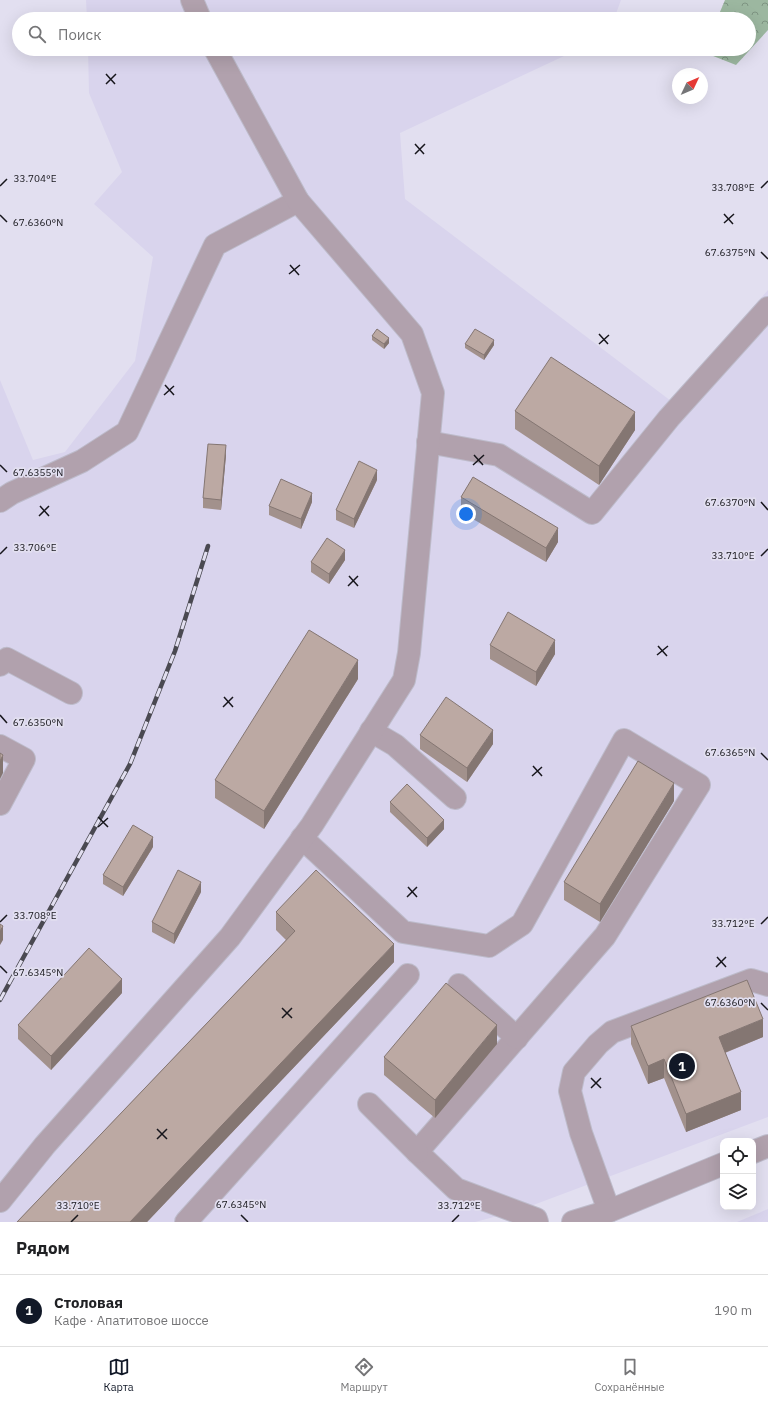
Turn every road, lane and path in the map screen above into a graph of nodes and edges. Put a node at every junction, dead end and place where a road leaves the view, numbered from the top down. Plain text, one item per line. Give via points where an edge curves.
1 (192, 0) edge
2 (197, 12) edge
3 (219, 56) edge
4 (298, 201) junction
5 (768, 308) edge
6 (428, 442) junction
7 (0, 500) edge
8 (0, 665) edge
9 (71, 693) dead end
10 (371, 731) junction
11 (0, 746) edge
12 (455, 798) dead end
13 (0, 804) edge
14 (302, 838) junction
15 (408, 975) dead end
16 (459, 985) dead end
17 (768, 985) edge
18 (517, 1038) junction
19 (368, 1104) dead end
20 (768, 1146) edge
21 (756, 1151) edge
22 (417, 1152) junction
23 (720, 1165) edge
24 (0, 1200) edge
25 (609, 1210) junction
26 (186, 1222) edge
27 (537, 1222) edge
28 (573, 1222) edge

1 - 2 street
3 - 4 street
4 - 6 street via 412,334 433,393
4 - 7 street via 215,245 127,432 82,461
5 - 6 street via 669,418 592,513 499,455
6 - 10 street via 409,653 404,680
8 - 9 street via 7,659
10 - 12 street via 395,745
10 - 14 street
11 - 13 street via 24,759
14 - 18 street via 403,932 489,946 522,924 624,740 699,785 605,936
14 - 24 street via 230,937 45,1145
15 - 26 street
16 - 18 street
17 - 25 street via 751,980 612,1032 574,1072 570,1091 581,1133
18 - 22 street
19 - 22 street
20 - 21 street
22 - 27 street via 456,1190 536,1219
23 - 25 street
25 - 28 street

